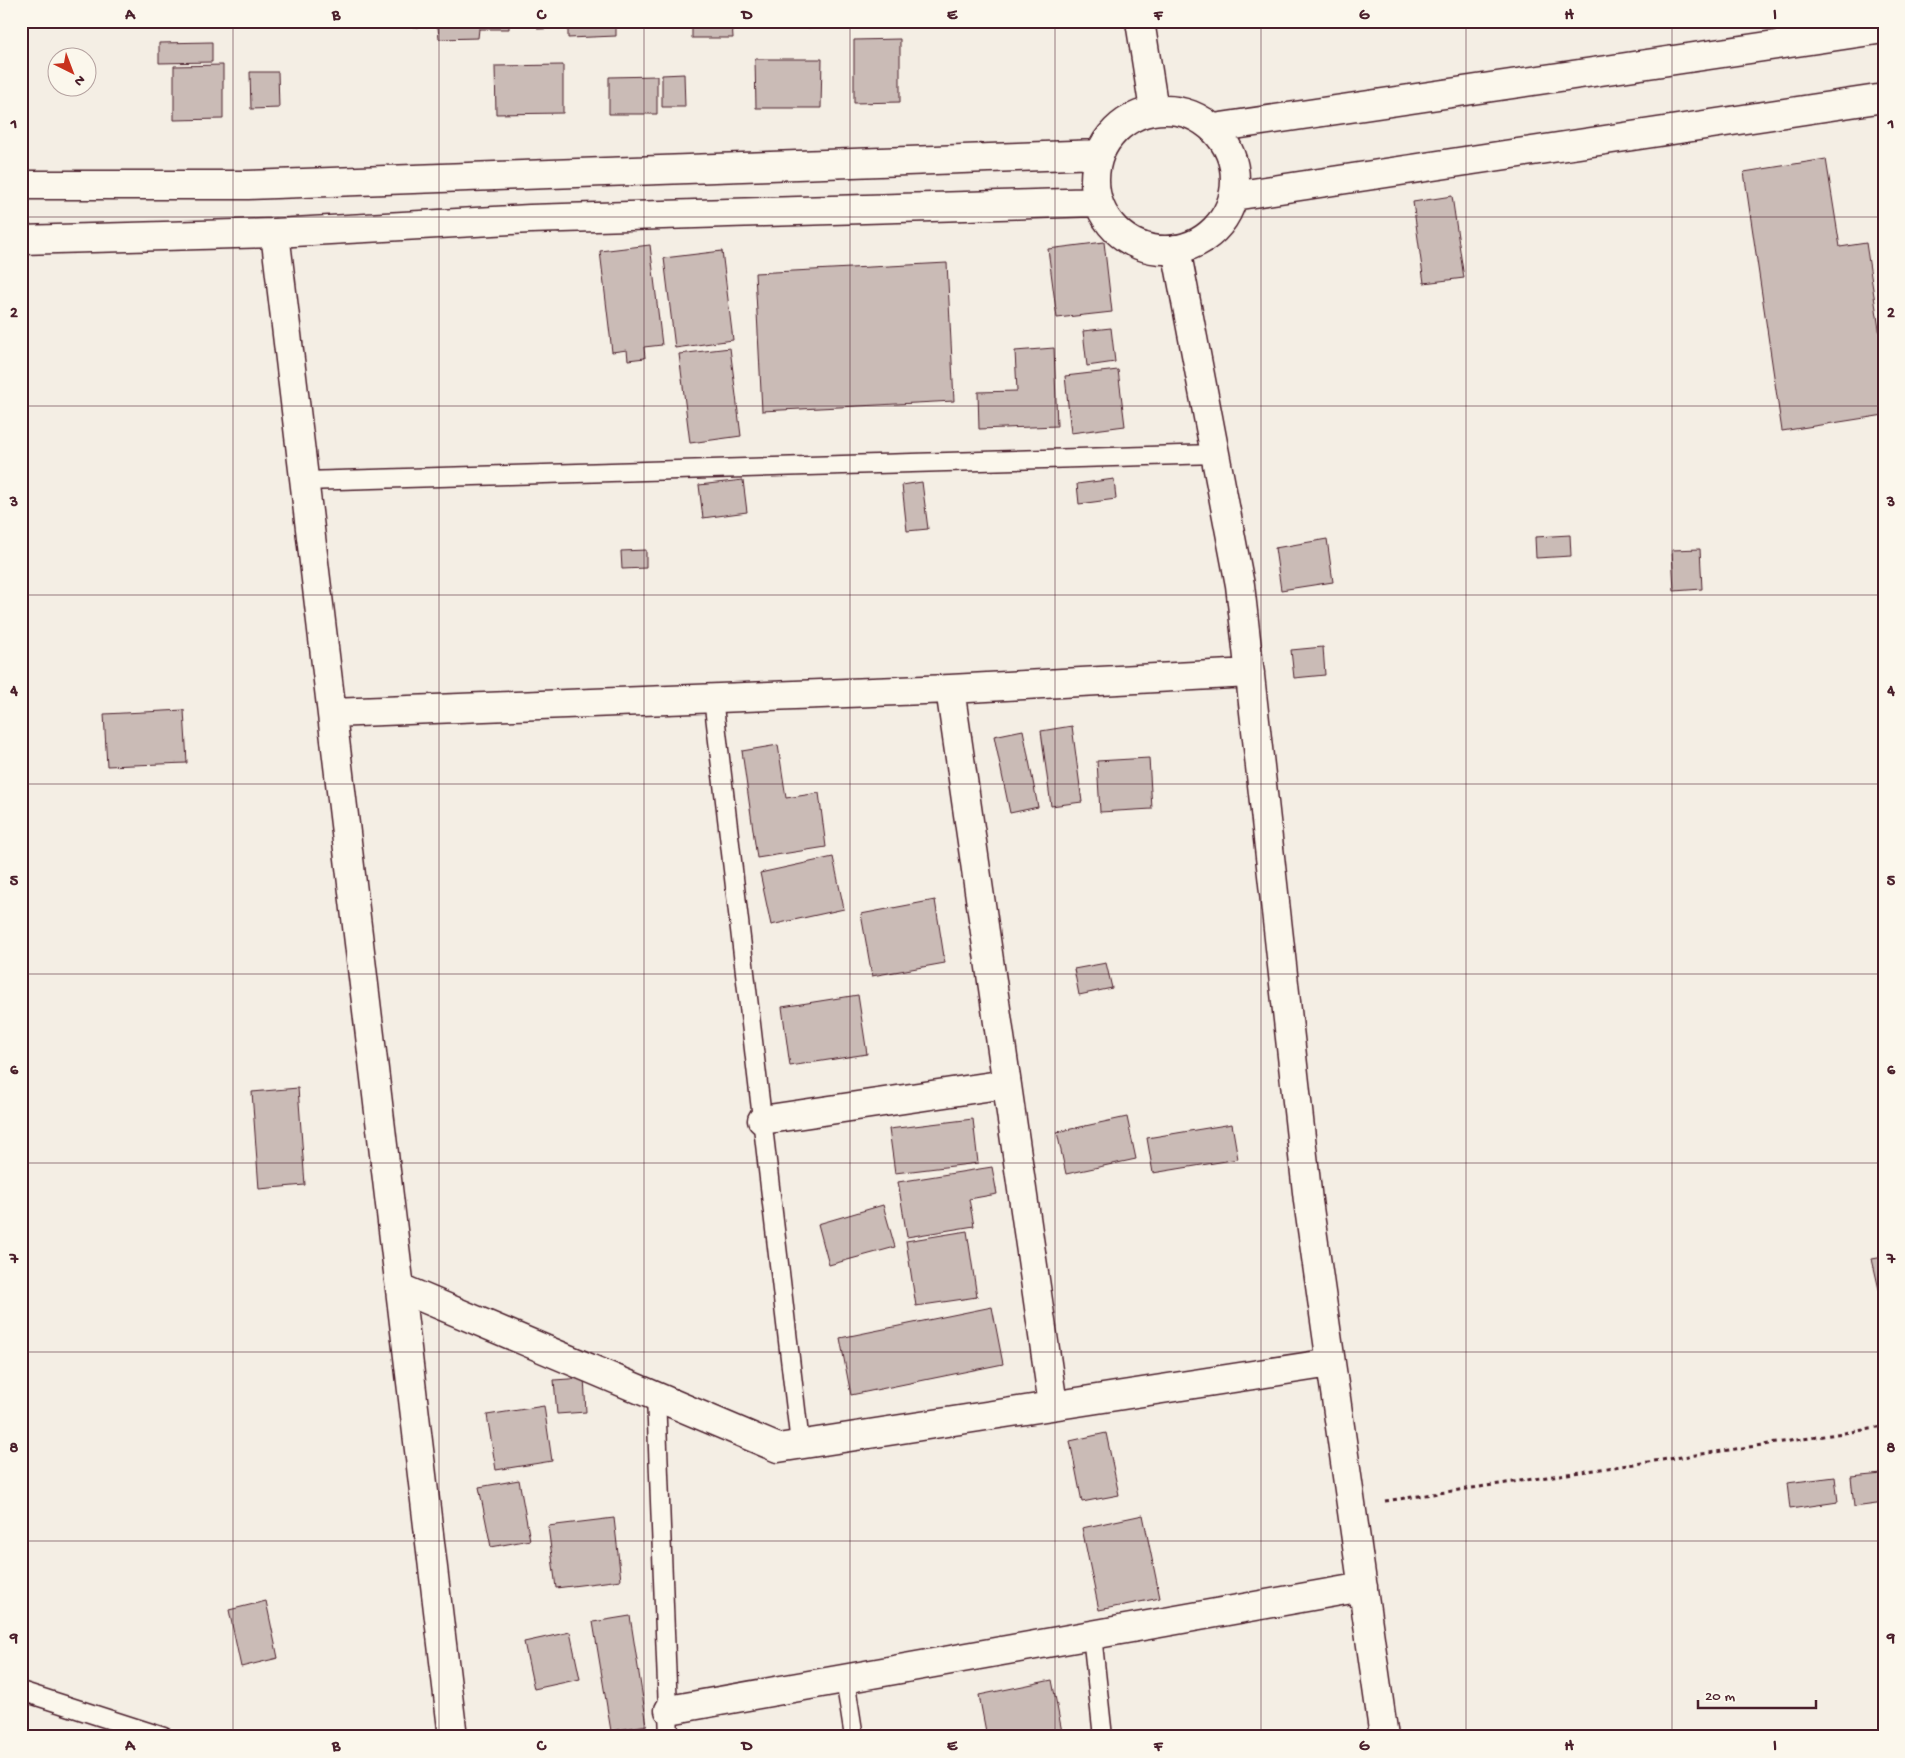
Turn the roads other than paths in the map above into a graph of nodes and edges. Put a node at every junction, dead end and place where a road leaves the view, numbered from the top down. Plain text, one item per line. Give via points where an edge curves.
1 (1140, 21) edge
2 (1884, 29) edge
3 (1884, 98) edge
4 (1154, 110) junction
5 (1214, 128) junction
6 (1100, 154) junction
7 (21, 185) edge
8 (1233, 196) junction
9 (1098, 202) junction
10 (275, 233) junction
11 (21, 240) edge
12 (1176, 249) junction
13 (1216, 454) junction
14 (304, 481) junction
15 (1250, 673) junction
16 (950, 689) junction
17 (713, 698) junction
18 (332, 713) junction
19 (1006, 1084) junction
20 (762, 1120) junction
21 (400, 1288) junction
22 (1331, 1363) junction
23 (656, 1396) junction
24 (1053, 1405) junction
25 (800, 1444) junction
26 (1362, 1588) junction
27 (1092, 1635) junction
28 (845, 1679) junction
29 (21, 1691) edge
30 (669, 1710) junction
31 (164, 1737) edge
32 (453, 1737) edge
33 (669, 1737) edge
34 (854, 1737) edge
35 (1103, 1737) edge
36 (1384, 1737) edge

1 - 4 street
2 - 5 street
3 - 8 street
4 - 5 street via 1175,110 1196,116
4 - 6 street via 1131,119 1112,134
5 - 8 street via 1233,160
6 - 7 street via 248,185
6 - 9 street via 1095,178
8 - 12 street via 1226,216 1213,232
9 - 10 street via 540,219
9 - 12 street via 1120,234 1157,250
10 - 11 street
10 - 14 street
12 - 13 street
13 - 14 lane
13 - 15 street via 1240,585
14 - 18 street
15 - 16 street
15 - 22 street via 1308,1201
16 - 17 street
16 - 19 street
17 - 18 street
17 - 20 lane
18 - 21 street
19 - 20 street
19 - 24 street
20 - 25 lane
21 - 23 street
21 - 32 street
22 - 24 street
22 - 26 street
23 - 25 street via 778,1448
23 - 30 lane
24 - 25 street
26 - 27 street
26 - 36 street
27 - 28 street
27 - 35 lane
28 - 30 street
28 - 34 lane
29 - 31 lane
30 - 33 lane

